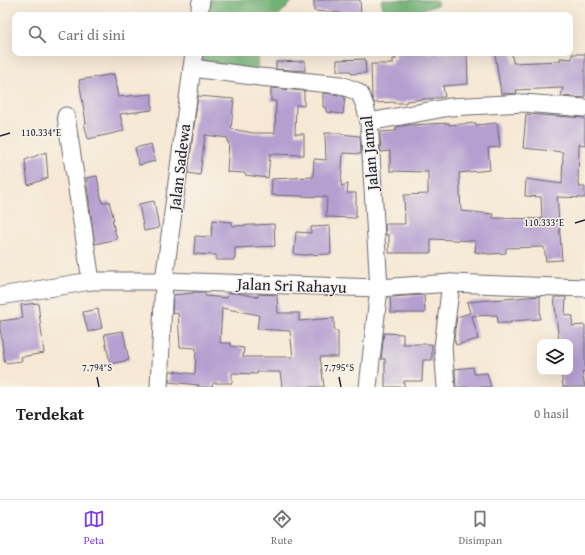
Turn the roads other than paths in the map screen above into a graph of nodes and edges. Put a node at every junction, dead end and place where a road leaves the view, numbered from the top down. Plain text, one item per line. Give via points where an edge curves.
1 (202, 0) edge
2 (200, 12) edge
3 (193, 60) edge
4 (585, 108) edge
5 (66, 116) dead end
6 (369, 122) junction
7 (91, 281) junction
8 (164, 281) junction
9 (451, 282) junction
10 (378, 288) junction
11 (585, 288) edge
12 (0, 296) edge
13 (159, 387) edge
14 (368, 387) edge
15 (446, 387) edge

1 - 2 street
3 - 6 street, Jalan Jamal via 260,77 340,85 360,94
3 - 8 street, Jalan Sadewa
4 - 6 street via 524,103 450,107
5 - 7 street
6 - 10 street, Jalan Jamal
7 - 8 street, Jalan Sri Rahayu
7 - 12 street, Jalan Sri Rahayu
8 - 10 street, Jalan Sri Rahayu
8 - 13 street, Jalan Sadewa
9 - 10 street, Jalan Sri Rahayu
9 - 11 street, Jalan Sri Rahayu
9 - 15 street via 443,346
10 - 14 street, Jalan Jamal

